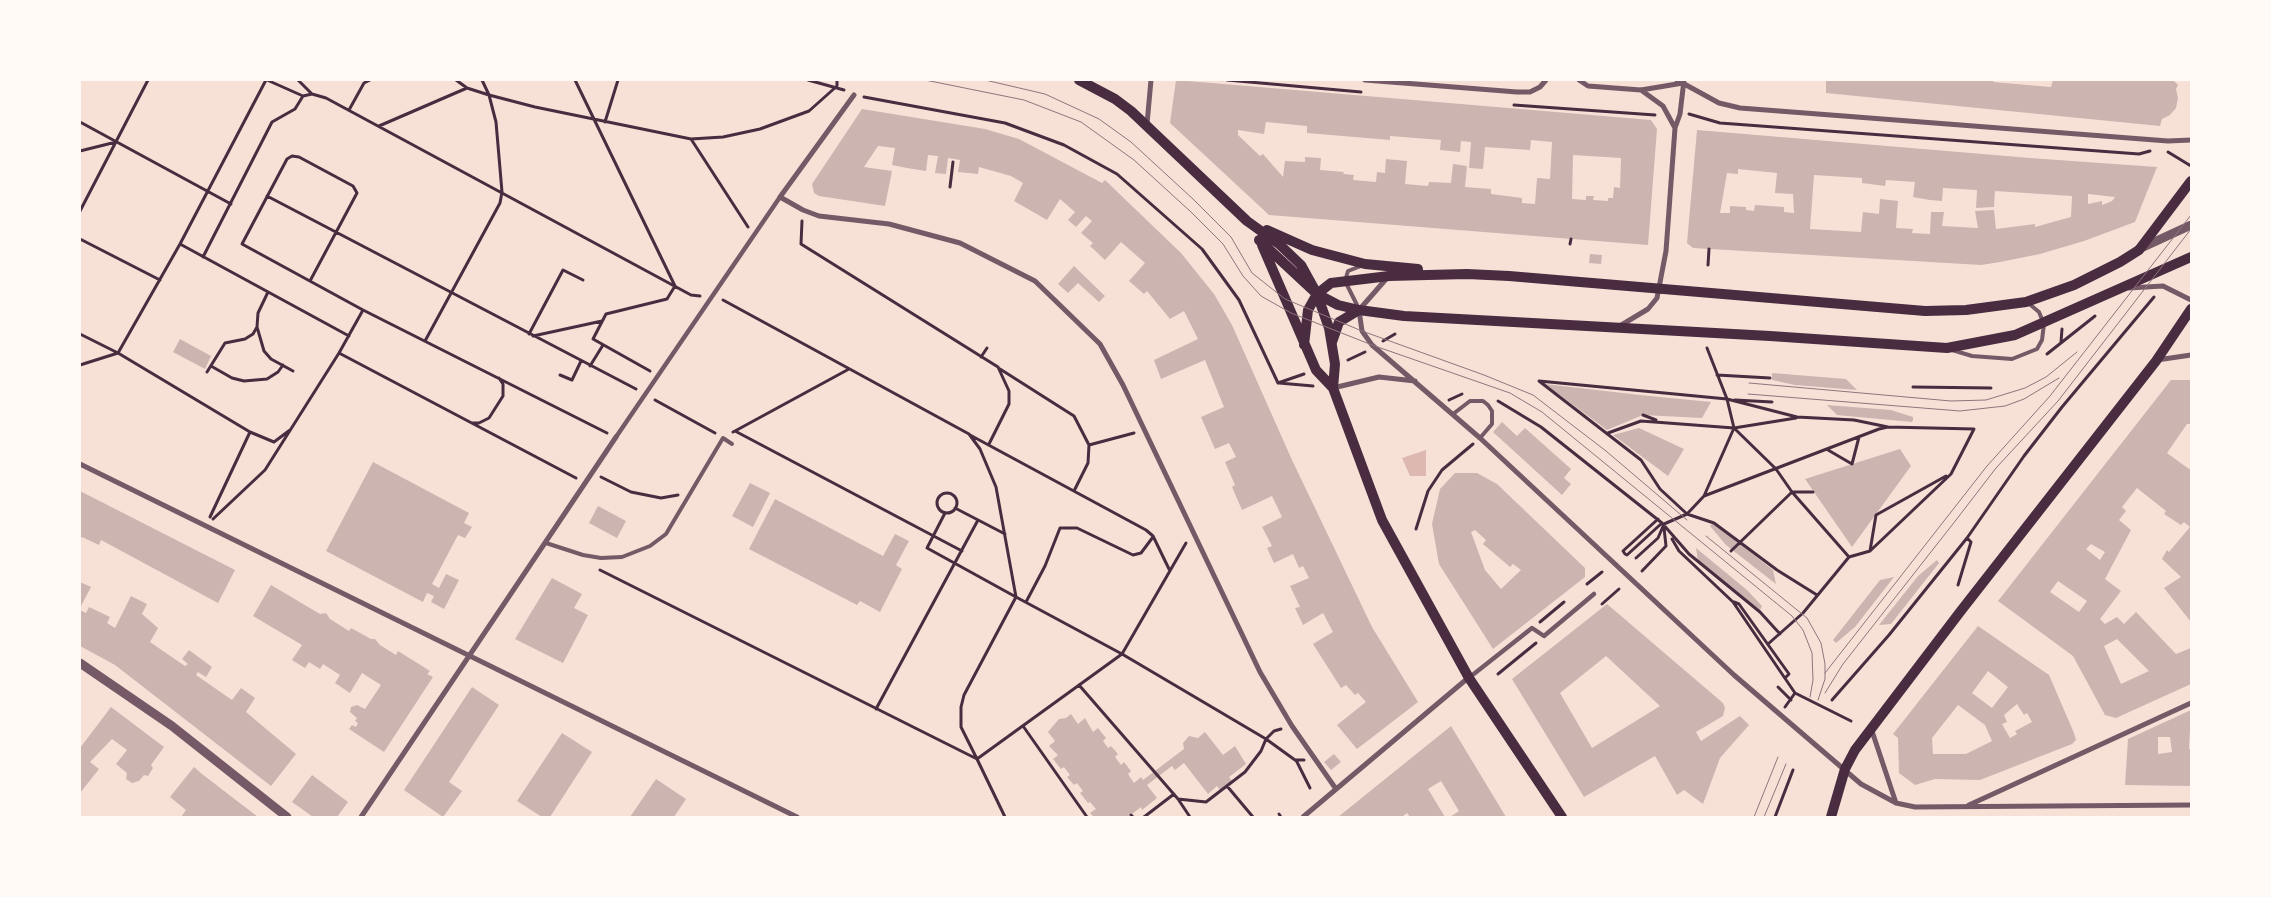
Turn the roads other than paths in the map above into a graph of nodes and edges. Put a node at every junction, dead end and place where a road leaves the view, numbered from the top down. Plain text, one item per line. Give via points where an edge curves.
1 (1151, 80) edge
2 (1365, 80) edge
3 (1546, 80) edge
4 (1578, 80) edge
5 (1677, 80) edge
6 (1083, 81) edge
7 (1684, 81) edge
8 (1641, 90) junction
9 (854, 95) road end
10 (1147, 125) junction
11 (1675, 128) junction
12 (2191, 140) edge
13 (2191, 181) edge
14 (780, 197) junction
15 (1247, 221) junction
16 (2191, 225) edge
17 (1259, 240) junction
18 (2138, 250) junction
19 (2191, 257) edge
20 (1365, 264) junction
21 (1467, 274) junction
22 (1389, 276) junction
23 (1345, 281) junction
24 (1659, 288) junction
25 (2122, 289) junction
26 (1317, 294) junction
27 (2191, 300) edge
28 (2026, 302) junction
29 (2191, 309) edge
30 (1359, 310) junction
31 (2044, 324) junction
32 (1618, 327) junction
33 (1332, 342) junction
34 (1304, 345) junction
35 (1947, 348) junction
36 (2191, 355) edge
37 (2156, 361) junction
38 (1415, 381) junction
39 (1332, 388) junction
40 (1453, 414) junction
41 (616, 437) joint
42 (1480, 438) junction
43 (732, 444) dead end
44 (80, 464) edge
45 (546, 542) junction
46 (1594, 594) dead end
47 (470, 656) junction
48 (80, 664) edge
49 (1469, 678) junction
50 (2191, 703) edge
51 (1871, 728) junction
52 (1845, 769) junction
53 (1336, 789) junction
54 (1896, 803) junction
55 (2191, 805) edge
56 (1966, 806) junction
57 (287, 817) edge
58 (361, 817) edge
59 (797, 817) edge
60 (1303, 817) edge
61 (1562, 817) edge
62 (1831, 817) edge

1 - 10 street
2 - 3 street via 1530,92
4 - 8 street via 1588,86
5 - 7 street
6 - 10 main road via 1115,99
7 - 8 street
7 - 11 street
7 - 12 street via 1720,103 1740,108 2168,141
8 - 11 street via 1663,106
9 - 14 street
10 - 15 main road
11 - 24 street via 1666,251
13 - 18 main road
14 - 41 street
14 - 53 street via 819,216 889,224 960,243 1024,274 1102,346 1124,385 1260,672 1314,760
15 - 17 main road
15 - 20 main road via 1312,250
15 - 26 main road via 1301,265
16 - 18 street
17 - 26 main road
17 - 34 main road
18 - 28 main road via 2074,285
19 - 25 main road
20 - 21 main road
20 - 23 lane via 1348,271
21 - 22 main road
21 - 24 main road
22 - 23 main road
22 - 30 street
23 - 26 main road via 1331,283
23 - 30 lane
24 - 28 main road via 1926,311 1966,310
24 - 32 street via 1657,298 1648,309
25 - 27 street via 2163,286
25 - 31 main road
26 - 30 main road via 1338,305
26 - 33 main road
26 - 34 main road via 1308,310
28 - 31 lane via 2039,312
29 - 37 main road
30 - 32 main road via 1404,316
30 - 33 main road via 1339,322
30 - 38 street via 1362,331 1372,345
31 - 35 main road via 2015,335
31 - 35 lane via 2042,340 2036,349 2012,359 1972,356
32 - 35 main road
33 - 39 main road via 1335,364
34 - 39 main road via 1316,370
36 - 37 street
37 - 51 main road
38 - 39 street via 1379,377
38 - 40 street
39 - 49 main road via 1382,520
40 - 42 street
40 - 42 lane via 1470,401 1483,401 1488,405 1493,418
41 - 45 street
42 - 52 street via 1778,714
43 - 45 lane via 724,438 666,534 650,546 622,557 601,558
44 - 47 street
45 - 47 street
46 - 49 street via 1544,636 1532,628
47 - 58 street
47 - 59 street
48 - 57 street via 172,726
49 - 53 street
49 - 61 main road
50 - 56 street
51 - 52 main road
51 - 54 street
52 - 54 street via 1861,784
52 - 62 main road
53 - 60 street
54 - 56 street via 1915,807
55 - 56 street

